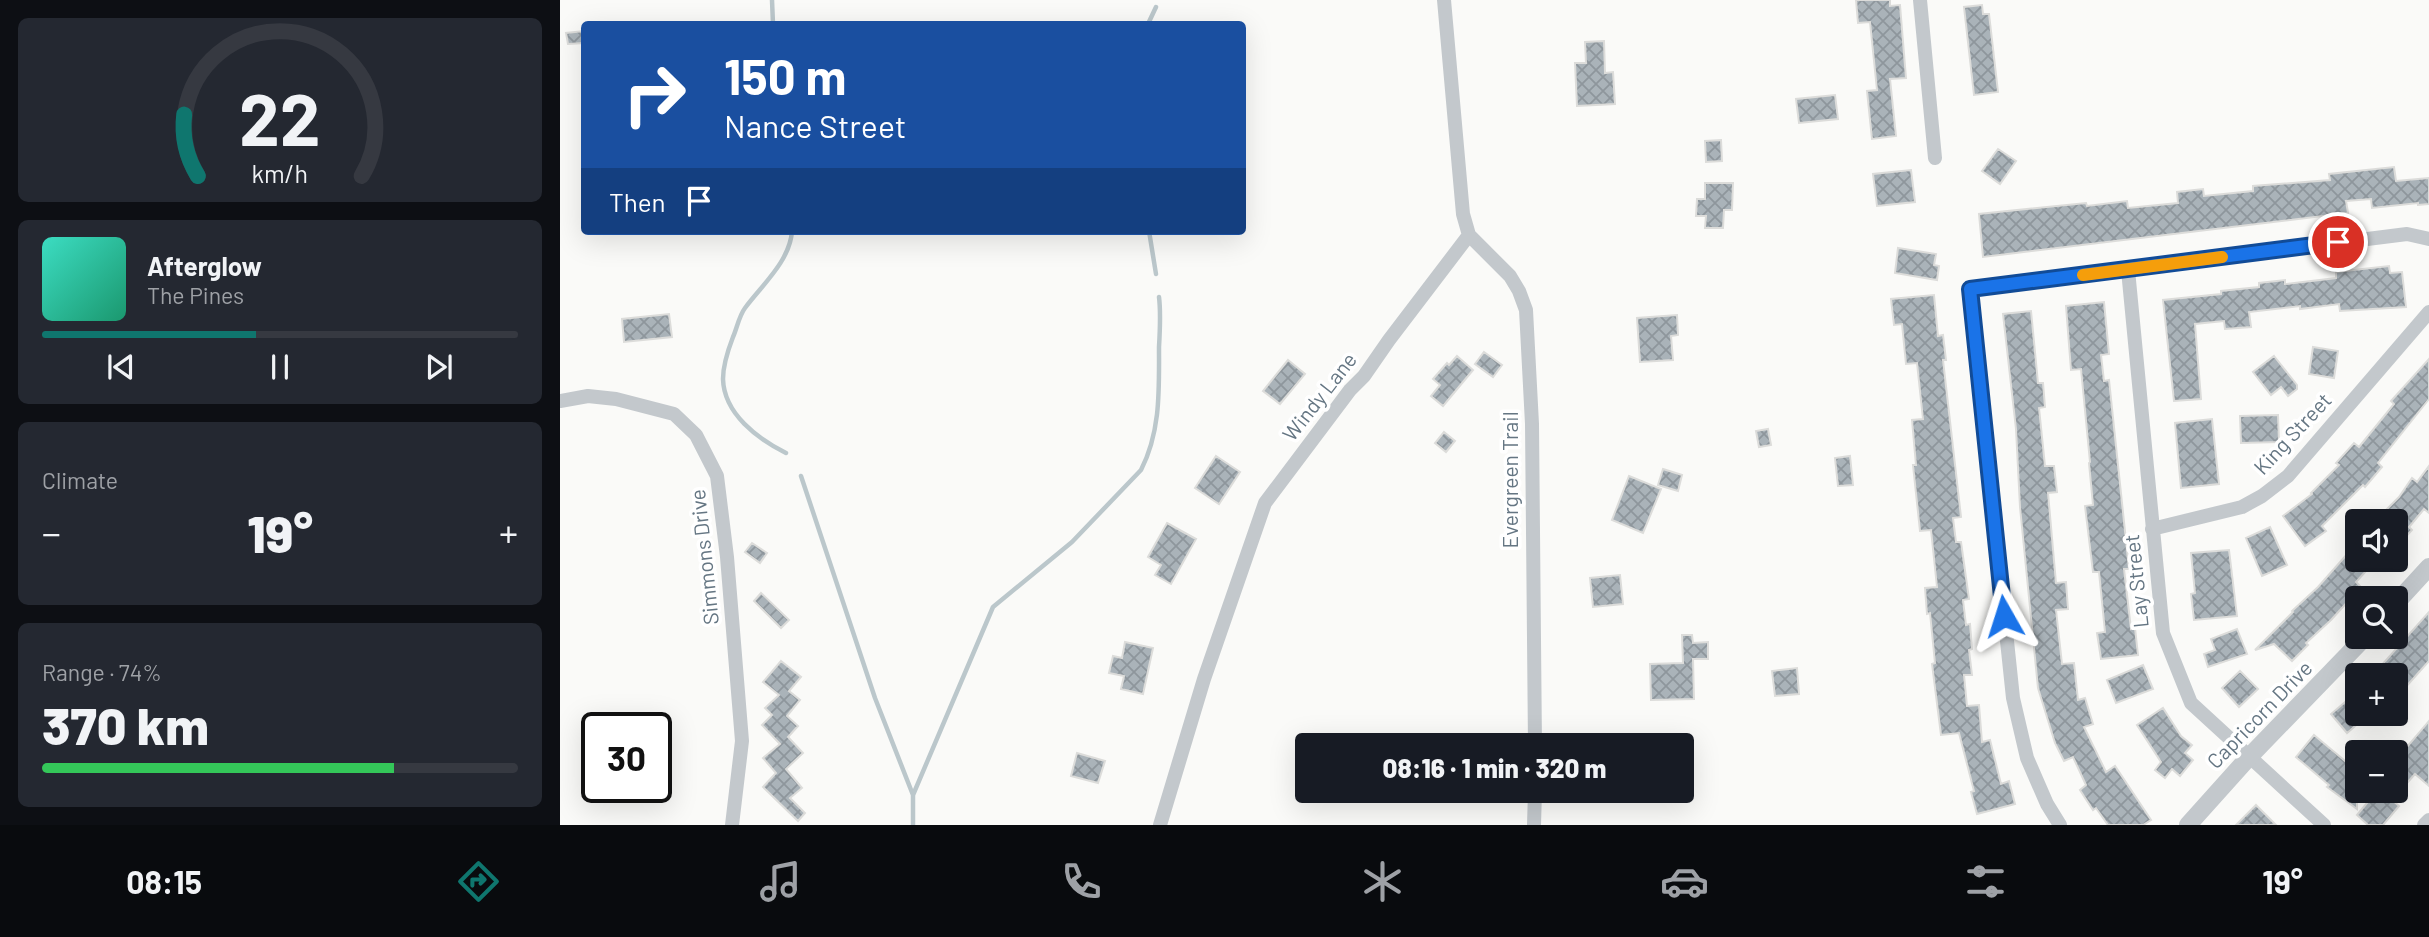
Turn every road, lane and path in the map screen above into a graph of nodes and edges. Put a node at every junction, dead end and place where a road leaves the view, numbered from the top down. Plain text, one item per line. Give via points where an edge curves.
1 (1444, 0) edge
2 (1920, 0) edge
3 (1935, 158) dead end
4 (1469, 235) junction
5 (2429, 239) edge
6 (2129, 270) junction
7 (2429, 312) edge
8 (560, 401) edge
9 (2152, 529) junction
10 (2429, 567) edge
11 (2408, 590) edge
12 (2353, 649) edge
13 (1535, 733) edge
14 (2249, 757) junction
15 (1535, 803) edge
16 (2429, 820) edge
17 (732, 825) edge
18 (1160, 825) edge
19 (1534, 825) edge
20 (2060, 825) edge
21 (2188, 825) edge
22 (2324, 825) edge
23 (2424, 825) edge

1 - 4 street
2 - 3 street
4 - 13 street, Evergreen Trail via 1510,276 1526,310 1532,425
4 - 18 street, Windy Lane via 1265,503 1203,679
5 - 6 street via 2407,234
6 - 9 street, Lay Street
6 - 20 street via 1970,289 2013,698 2027,758
7 - 9 street, King Street via 2288,476 2242,508
8 - 17 street, Simmons Drive via 616,399 674,414 696,435 717,477 742,741
9 - 14 street, Lay Street via 2163,633 2191,703
10 - 11 street
12 - 14 street, Capricorn Drive
14 - 21 street, Capricorn Drive
14 - 22 street, Lay Street
15 - 19 street
16 - 23 street

